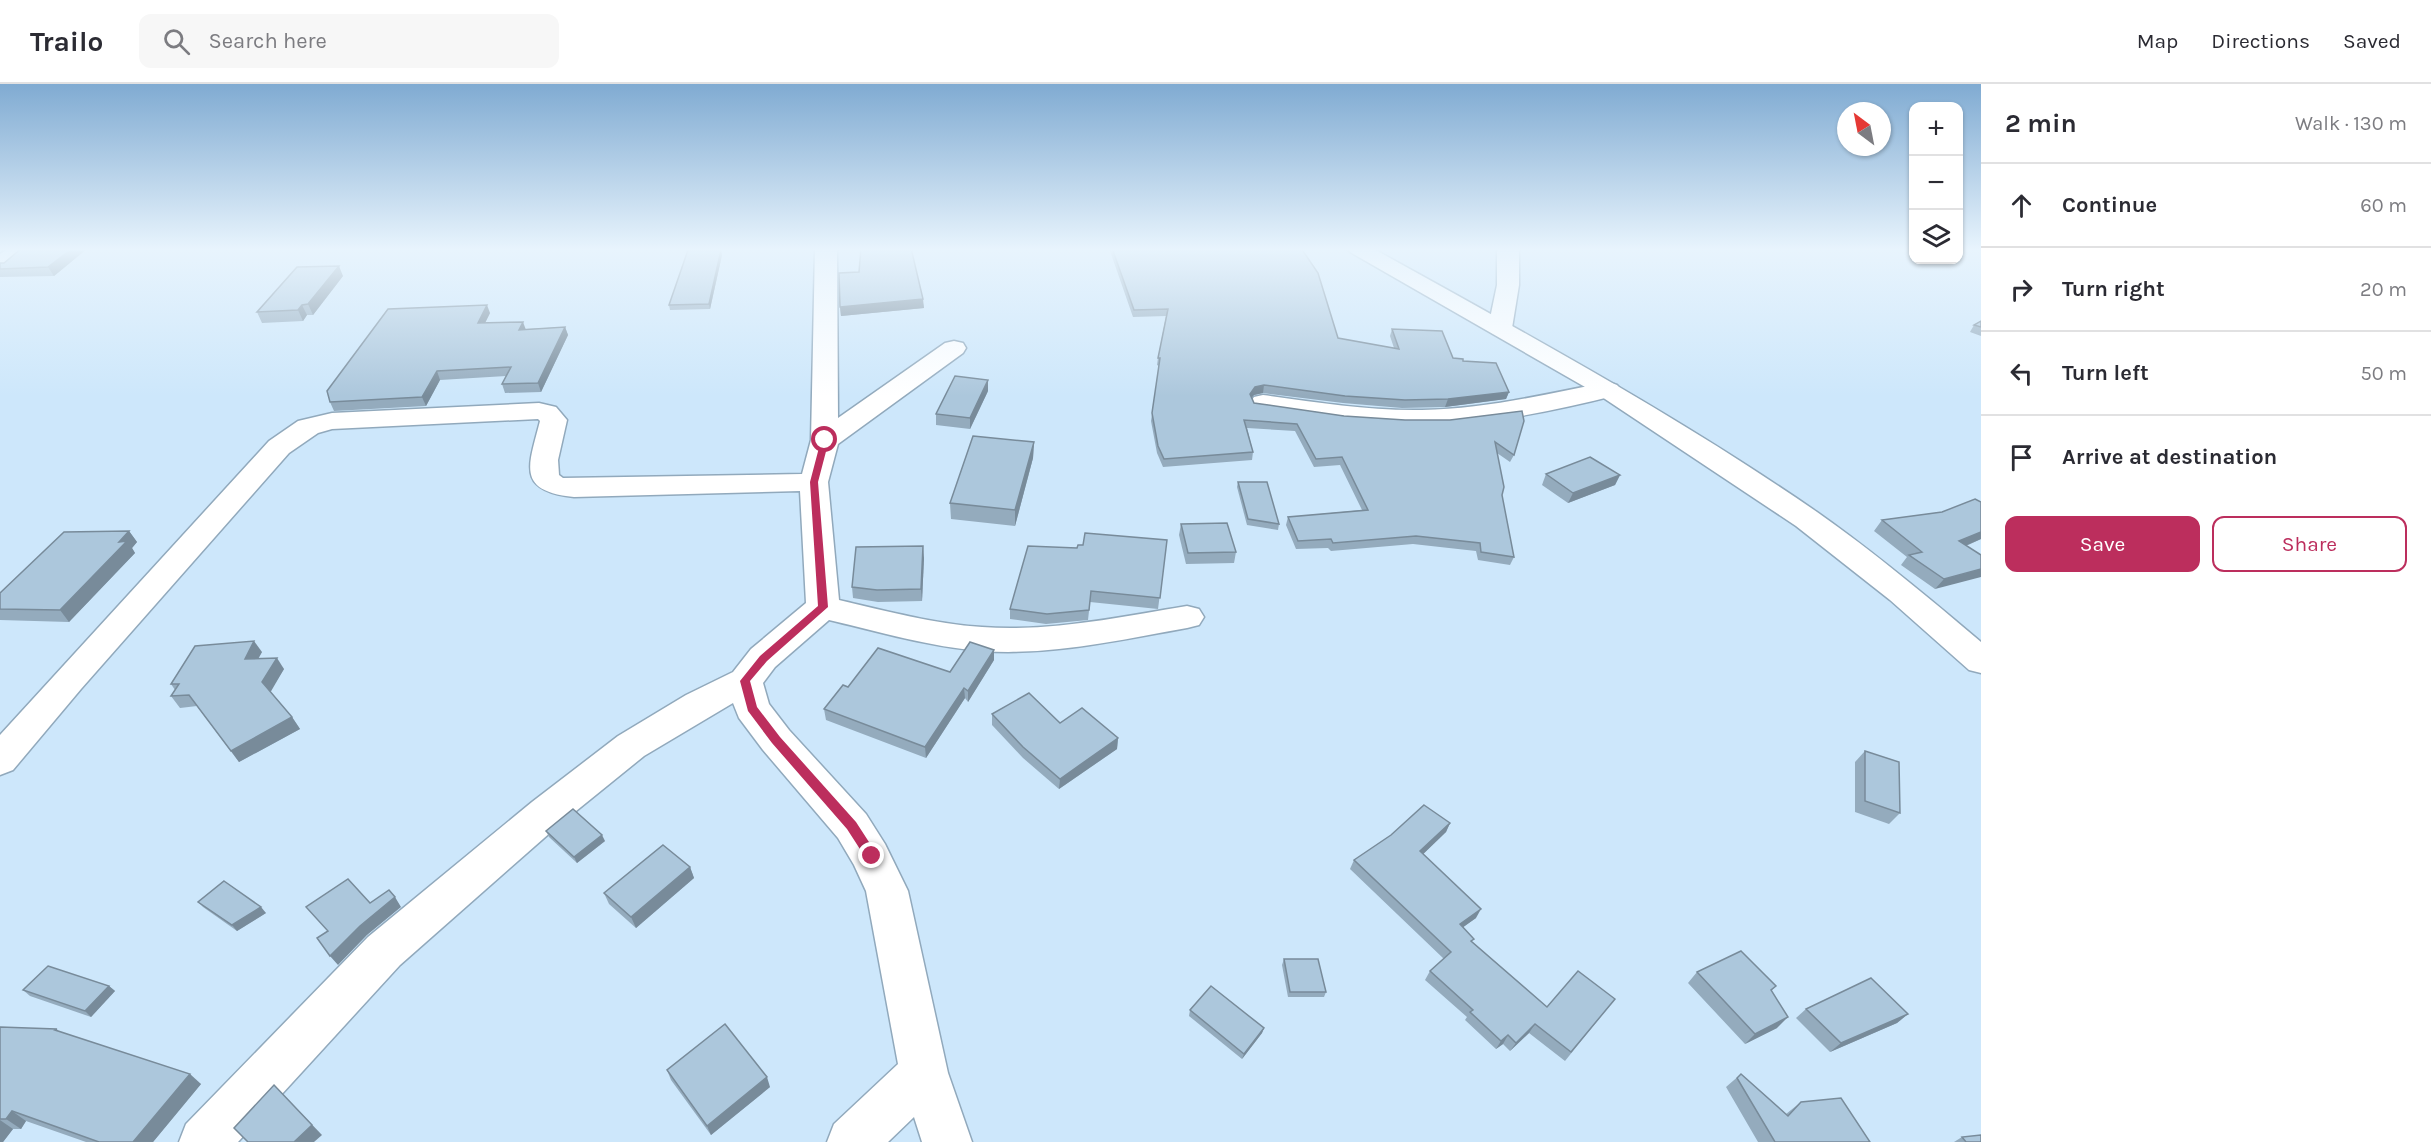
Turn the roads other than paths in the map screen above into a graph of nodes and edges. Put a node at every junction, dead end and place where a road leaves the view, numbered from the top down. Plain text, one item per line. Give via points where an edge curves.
1 (826, 297) edge
2 (1445, 297) edge
3 (1506, 297) edge
4 (1500, 328) junction
5 (954, 348) dead end
6 (1608, 390) junction
7 (1263, 403) edge
8 (825, 440) junction
9 (814, 482) junction
10 (823, 607) junction
11 (1187, 617) dead end
12 (1980, 659) edge
13 (745, 681) junction
14 (0, 760) edge
15 (924, 1073) junction
16 (204, 1142) edge
17 (852, 1142) edge
18 (947, 1142) edge

1 - 8 street
2 - 4 street
3 - 4 street
4 - 6 street
5 - 8 street
6 - 7 street via 1499,411 1444,417 1386,417
6 - 12 street via 1807,519
8 - 9 street
9 - 10 street
9 - 14 street via 574,488 552,485 543,468 554,420 539,411 332,421 308,427 279,447
10 - 11 street via 941,635 1005,640 1072,636
10 - 13 street via 763,658
13 - 15 street via 752,708 852,826 872,856 887,891
13 - 16 street via 631,746 537,820 384,951
15 - 17 street
15 - 18 street

